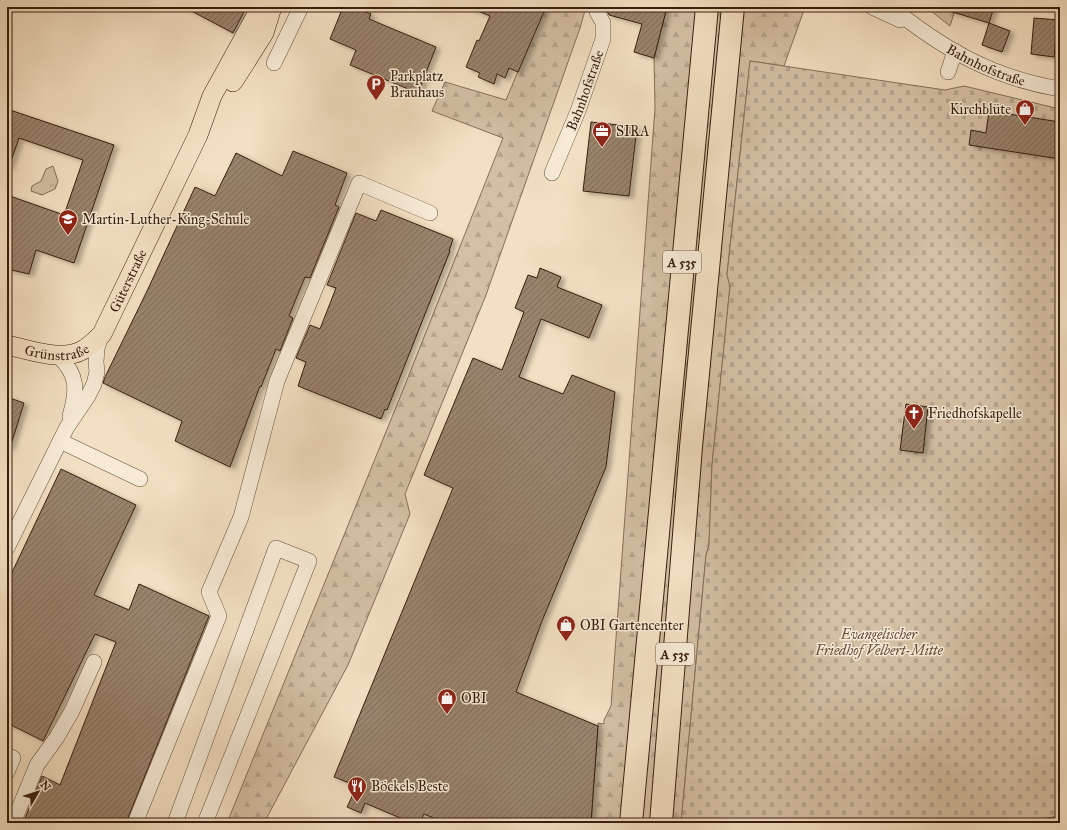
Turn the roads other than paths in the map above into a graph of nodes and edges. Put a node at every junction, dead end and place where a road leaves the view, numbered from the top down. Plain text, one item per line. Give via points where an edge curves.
1 (261, 7) edge
2 (272, 7) edge
3 (301, 7) edge
4 (599, 7) edge
5 (707, 7) edge
6 (733, 7) edge
7 (872, 7) edge
8 (891, 7) edge
9 (917, 28) junction
10 (955, 51) junction
11 (274, 63) dead end
12 (948, 72) dead end
13 (1060, 89) edge
14 (198, 135) junction
15 (552, 173) dead end
16 (430, 212) dead end
17 (102, 334) junction
18 (7, 345) edge
19 (58, 356) junction
20 (67, 427) junction
21 (60, 441) junction
22 (140, 480) dead end
23 (7, 548) edge
24 (94, 662) dead end
25 (7, 755) edge
26 (7, 772) edge
27 (13, 823) edge
28 (135, 823) edge
29 (174, 823) edge
30 (205, 823) edge
31 (631, 823) edge
32 (661, 823) edge

1 - 14 main road, Güterstraße via 212,96
2 - 14 main road, Güterstraße via 264,33 254,51
3 - 11 street
4 - 15 street, Bahnhofstraße via 597,12 603,23 603,39 578,111
5 - 31 highway, A 535
6 - 32 highway, A 535 via 691,447
7 - 9 street, Bahnhofstraße
8 - 9 street, Bahnhofstraße
9 - 10 street, Bahnhofstraße
10 - 12 street
10 - 13 street, Bahnhofstraße via 985,68 1015,79
14 - 17 main road, Güterstraße
16 - 28 street via 359,183 278,381 241,517 209,592 220,616
17 - 19 main road, Grünstraße via 82,351
17 - 20 street, Güterstraße via 97,348 94,384
18 - 19 main road, Grünstraße
19 - 20 street, Güterstraße via 71,370 74,382 73,405
20 - 21 street, Güterstraße
21 - 22 street
21 - 23 street, Güterstraße
24 - 27 street via 72,711 37,765
25 - 26 street via 13,758
29 - 30 street via 276,548 309,561

